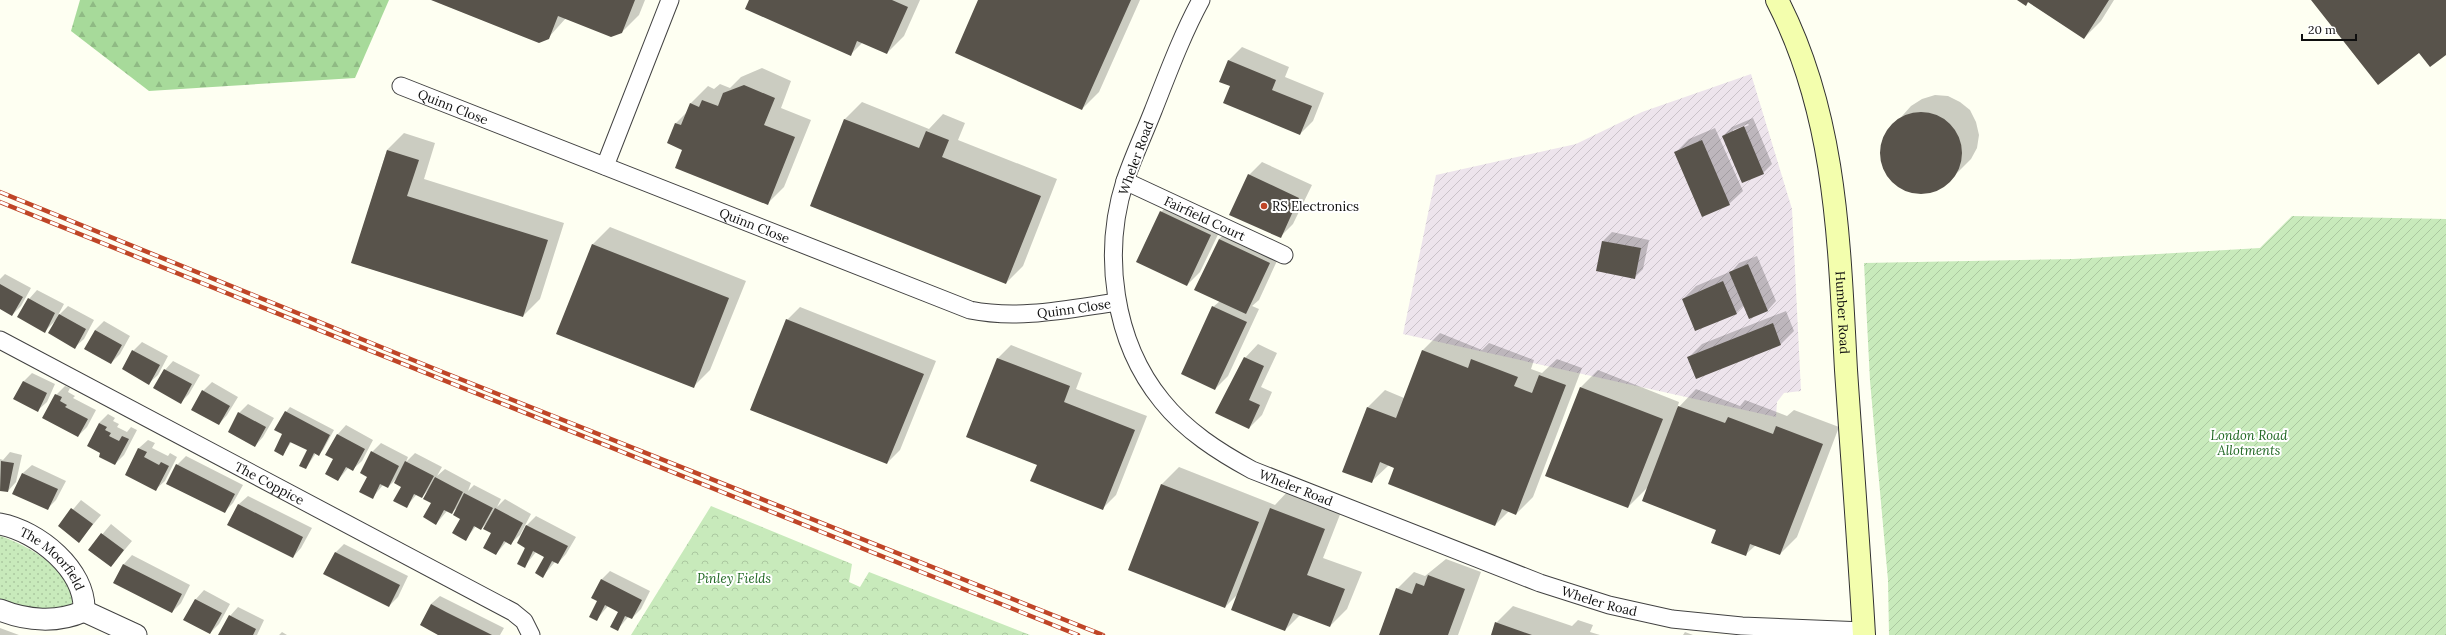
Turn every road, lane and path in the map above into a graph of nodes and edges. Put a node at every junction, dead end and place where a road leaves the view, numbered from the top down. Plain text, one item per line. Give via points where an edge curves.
1 (670, 0) edge
2 (1201, 0) edge
3 (1777, 0) edge
4 (401, 86) dead end
5 (605, 166) junction
6 (1125, 181) junction
7 (1284, 254) dead end
8 (1117, 302) junction
9 (0, 340) edge
10 (0, 524) edge
11 (0, 610) edge
12 (84, 611) junction
13 (1864, 633) edge
14 (136, 635) edge
15 (531, 635) edge

1 - 5 street
2 - 6 street, Wheler Road via 1187,26
3 - 13 main road, Humber Road via 1797,42 1823,125 1837,219
4 - 5 street, Quinn Close
5 - 8 street, Quinn Close via 970,310 994,315 1016,315
6 - 7 street, Fairfield Court
6 - 8 street, Wheler Road via 1117,215 1114,250
8 - 13 street, Wheler Road via 1132,351 1162,402 1212,448 1252,470 1540,583 1609,605 1672,619
9 - 15 street, The Coppice via 513,612 524,621
10 - 12 street, The Moorfield via 38,540 62,561 80,586 85,600
11 - 12 street, The Moorfield via 22,617 50,620 72,617
12 - 14 street, The Moorfield

